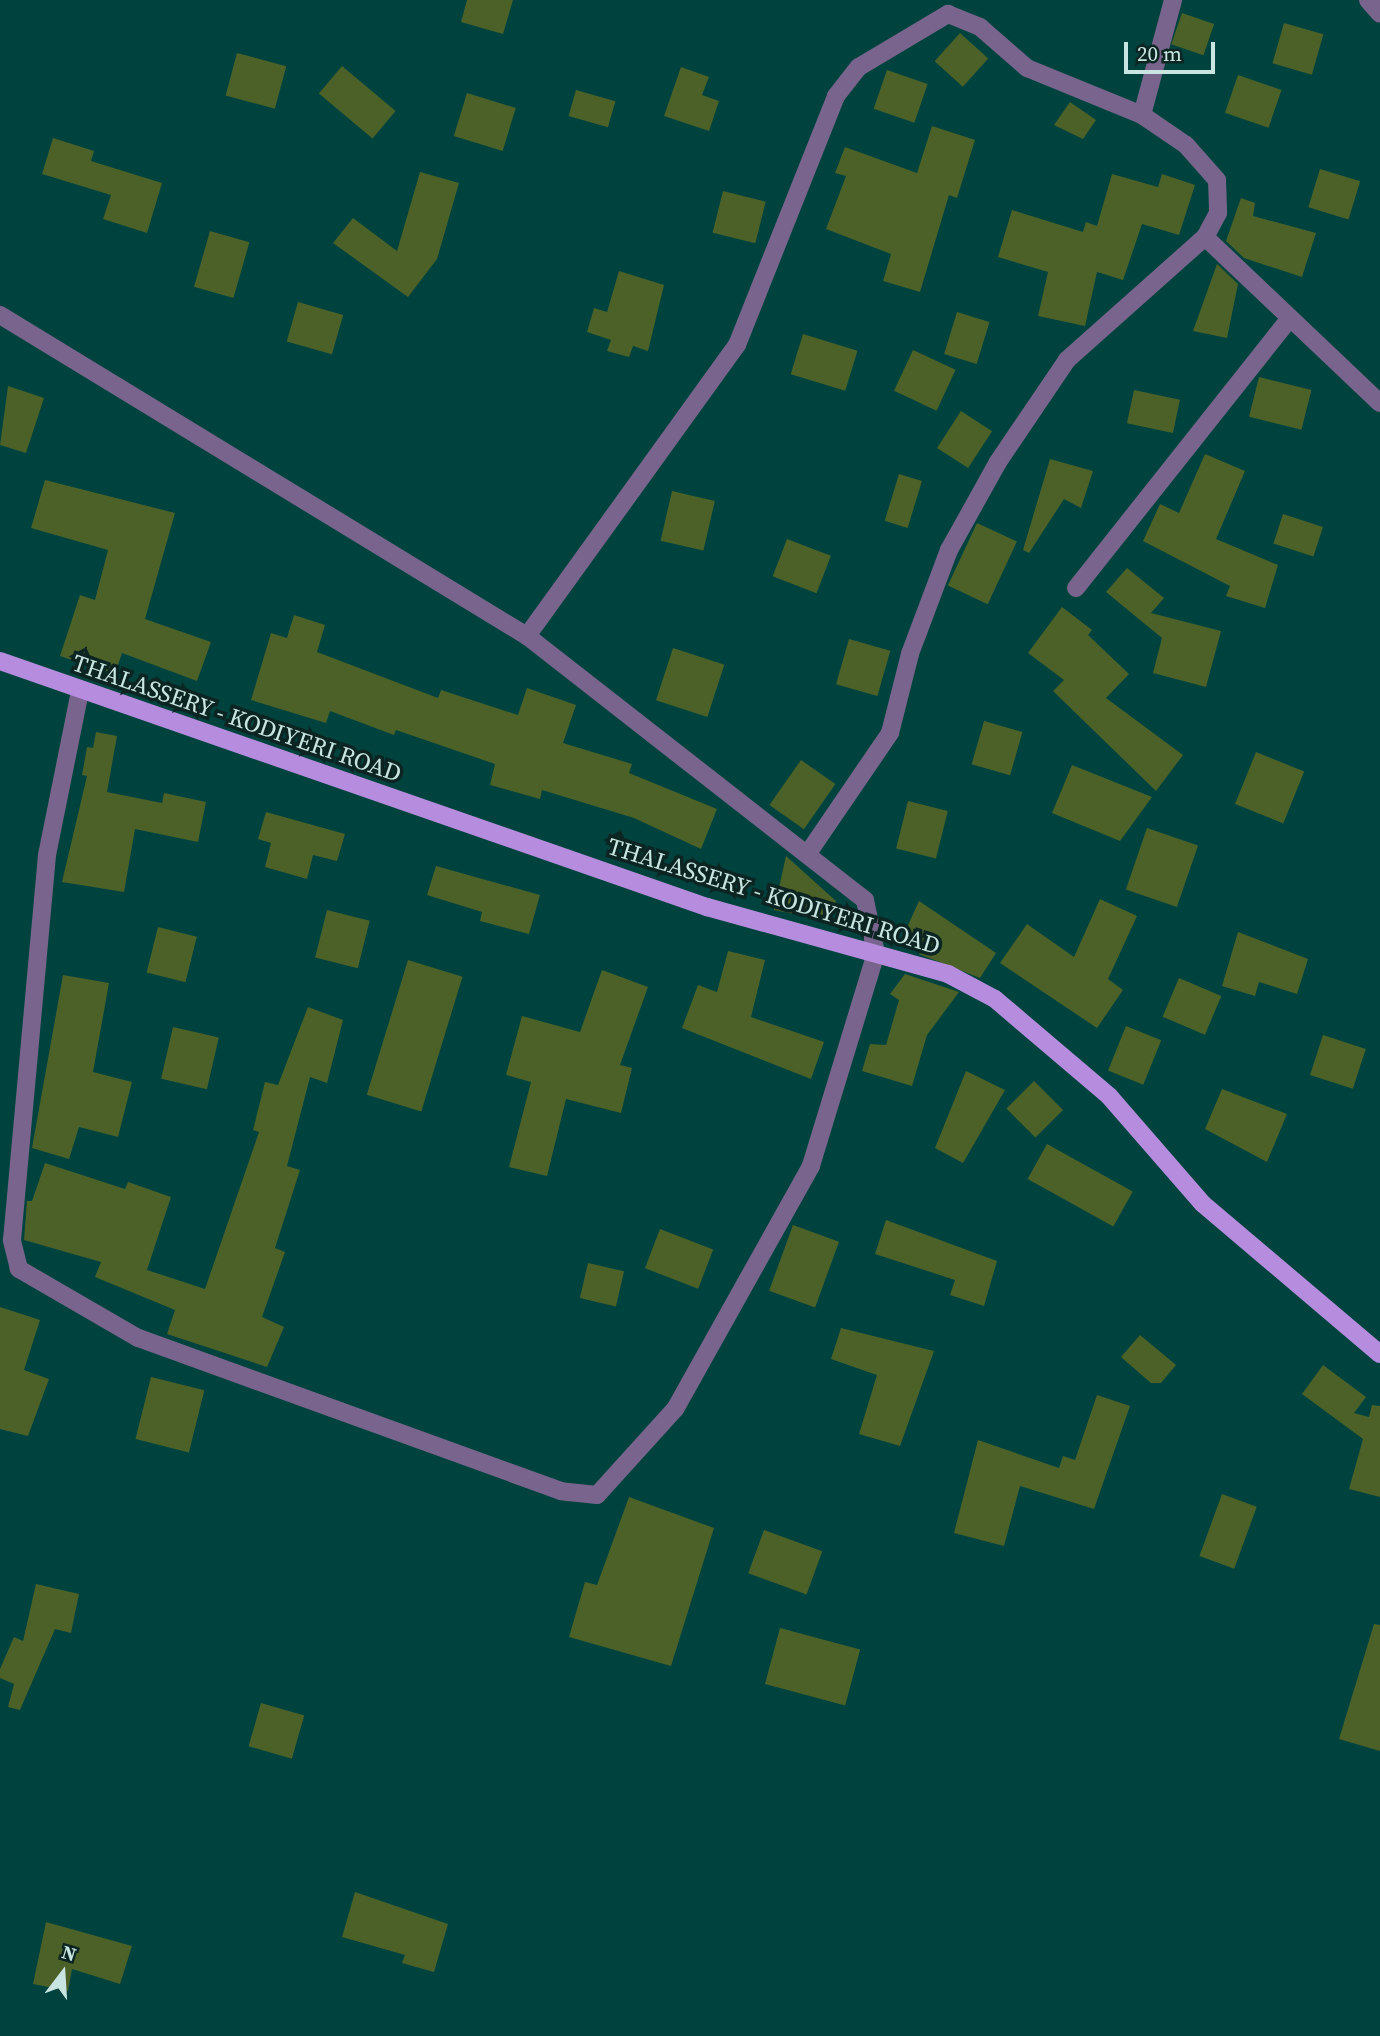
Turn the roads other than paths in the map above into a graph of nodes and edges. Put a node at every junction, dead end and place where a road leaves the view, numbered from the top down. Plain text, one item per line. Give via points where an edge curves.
1 (1173, 0) edge
2 (1368, 0) edge
3 (1380, 13) edge
4 (1142, 116) junction
5 (1205, 237) junction
6 (0, 315) edge
7 (1287, 322) junction
8 (1380, 403) edge
9 (1076, 588) dead end
10 (527, 636) junction
11 (0, 661) edge
12 (80, 691) junction
13 (808, 853) junction
14 (876, 953) junction
15 (1380, 1354) edge

1 - 4 street
2 - 3 street
4 - 5 street via 1186,145 1217,180 1218,213
4 - 10 street via 1027,68 980,27 948,14 859,67 836,96 737,345
5 - 7 street
5 - 13 street via 1068,360 998,462 949,550 910,654 890,733
6 - 10 street
7 - 8 street
7 - 9 street
10 - 13 street
11 - 12 main road, THALASSERY - KODIYERI ROAD
12 - 14 main road, THALASSERY - KODIYERI ROAD via 707,907
12 - 14 street via 47,855 12,1240 19,1269 138,1338 561,1491 597,1495 635,1460 714,1348 811,1166
13 - 14 street via 865,900
14 - 15 main road, THALASSERY - KODIYERI ROAD via 948,974 995,999 1109,1096 1203,1204

